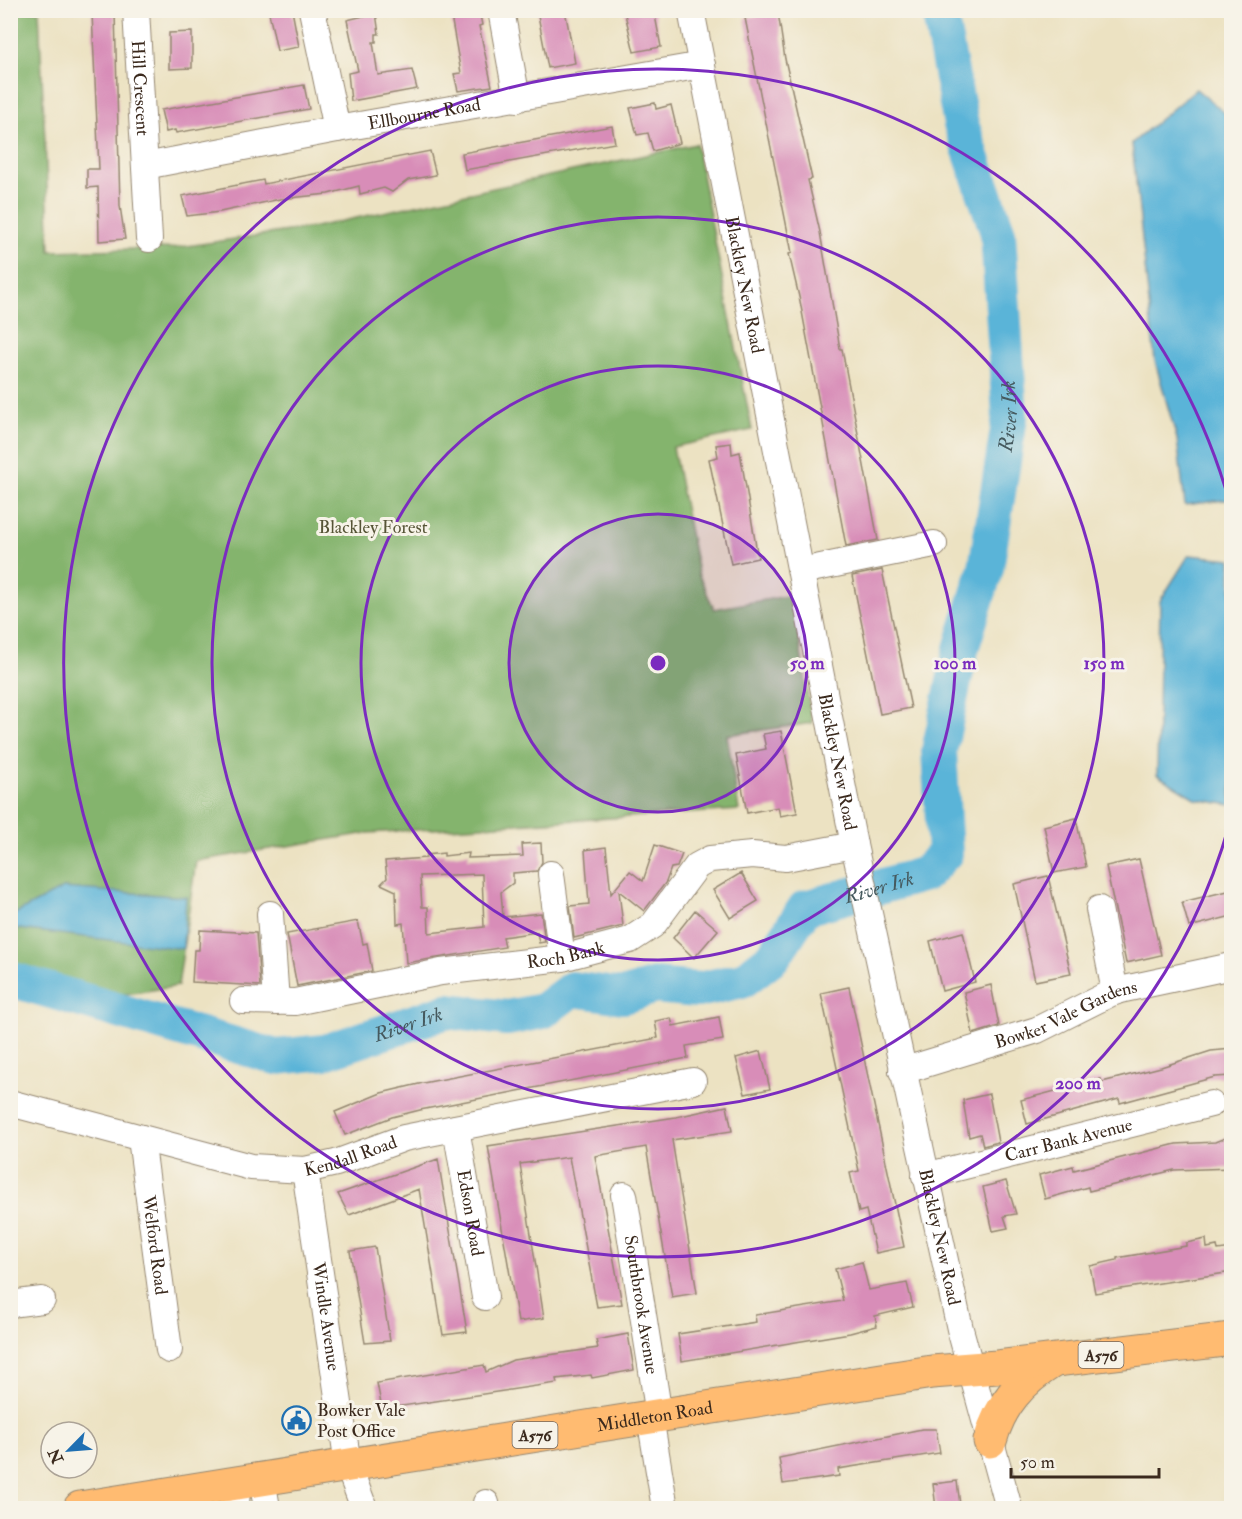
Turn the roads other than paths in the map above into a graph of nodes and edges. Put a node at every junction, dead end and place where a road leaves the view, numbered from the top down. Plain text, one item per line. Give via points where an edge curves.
1 (136, 10) edge
2 (312, 10) edge
3 (501, 10) edge
4 (691, 10) edge
5 (702, 65) junction
6 (517, 99) junction
7 (337, 129) junction
8 (145, 166) junction
9 (149, 239) dead end
10 (934, 544) dead end
11 (801, 571) junction
12 (854, 845) junction
13 (551, 874) dead end
14 (1099, 909) dead end
15 (270, 914) dead end
16 (562, 958) junction
17 (1232, 966) edge
18 (1115, 992) junction
19 (243, 1001) dead end
20 (276, 1002) junction
21 (902, 1071) junction
22 (693, 1081) dead end
23 (10, 1103) edge
24 (1211, 1104) dead end
25 (456, 1128) junction
26 (141, 1138) junction
27 (305, 1170) junction
28 (925, 1176) junction
29 (624, 1196) dead end
30 (485, 1297) dead end
31 (42, 1300) dead end
32 (10, 1304) edge
33 (1232, 1339) edge
34 (169, 1350) dead end
35 (1053, 1360) junction
36 (971, 1369) junction
37 (654, 1416) junction
38 (990, 1441) junction
39 (348, 1465) junction
40 (250, 1495) edge
41 (94, 1507) edge
42 (364, 1509) edge
43 (665, 1509) edge
44 (1009, 1509) edge

1 - 8 street, Hill Crescent
2 - 7 street
3 - 6 street
4 - 5 street, Blackley New Road
5 - 6 street, Ellbourne Road
5 - 11 street, Blackley New Road
6 - 7 street, Ellbourne Road
7 - 8 street, Ellbourne Road
8 - 9 street, Hill Crescent
10 - 11 street
11 - 12 street, Blackley New Road
12 - 16 street, Roch Bank via 786,858 752,855 710,859 697,866 653,925 630,940
12 - 21 street, Blackley New Road
13 - 16 street
14 - 18 street
15 - 20 street
16 - 20 street, Roch Bank via 441,972 295,1002
17 - 18 street, Bowker Vale Gardens
18 - 21 street, Bowker Vale Gardens via 1037,1030
19 - 20 street, Roch Bank
21 - 28 street, Blackley New Road
22 - 25 street, Kendall Road
23 - 26 street, Kendall Road
24 - 28 street, Carr Bank Avenue
25 - 27 street, Kendall Road via 404,1138
25 - 30 street, Edson Road
26 - 27 street, Kendall Road via 251,1167
26 - 34 street, Welford Road
27 - 39 street, Windle Avenue
28 - 36 street, Blackley New Road
29 - 37 street, Southbrook Avenue
31 - 32 street
33 - 35 highway, Middleton Road / A576
35 - 36 highway, Middleton Road / A576
35 - 38 highway via 1008,1400
36 - 37 highway, Middleton Road / A576
36 - 38 street, Blackley New Road
37 - 39 highway, Middleton Road / A576
37 - 43 street, Southbrook Avenue
38 - 44 street, Blackley New Road
39 - 40 highway, Middleton Road / A576
39 - 42 street, Windle Avenue
40 - 41 highway, Middleton Road / A576

